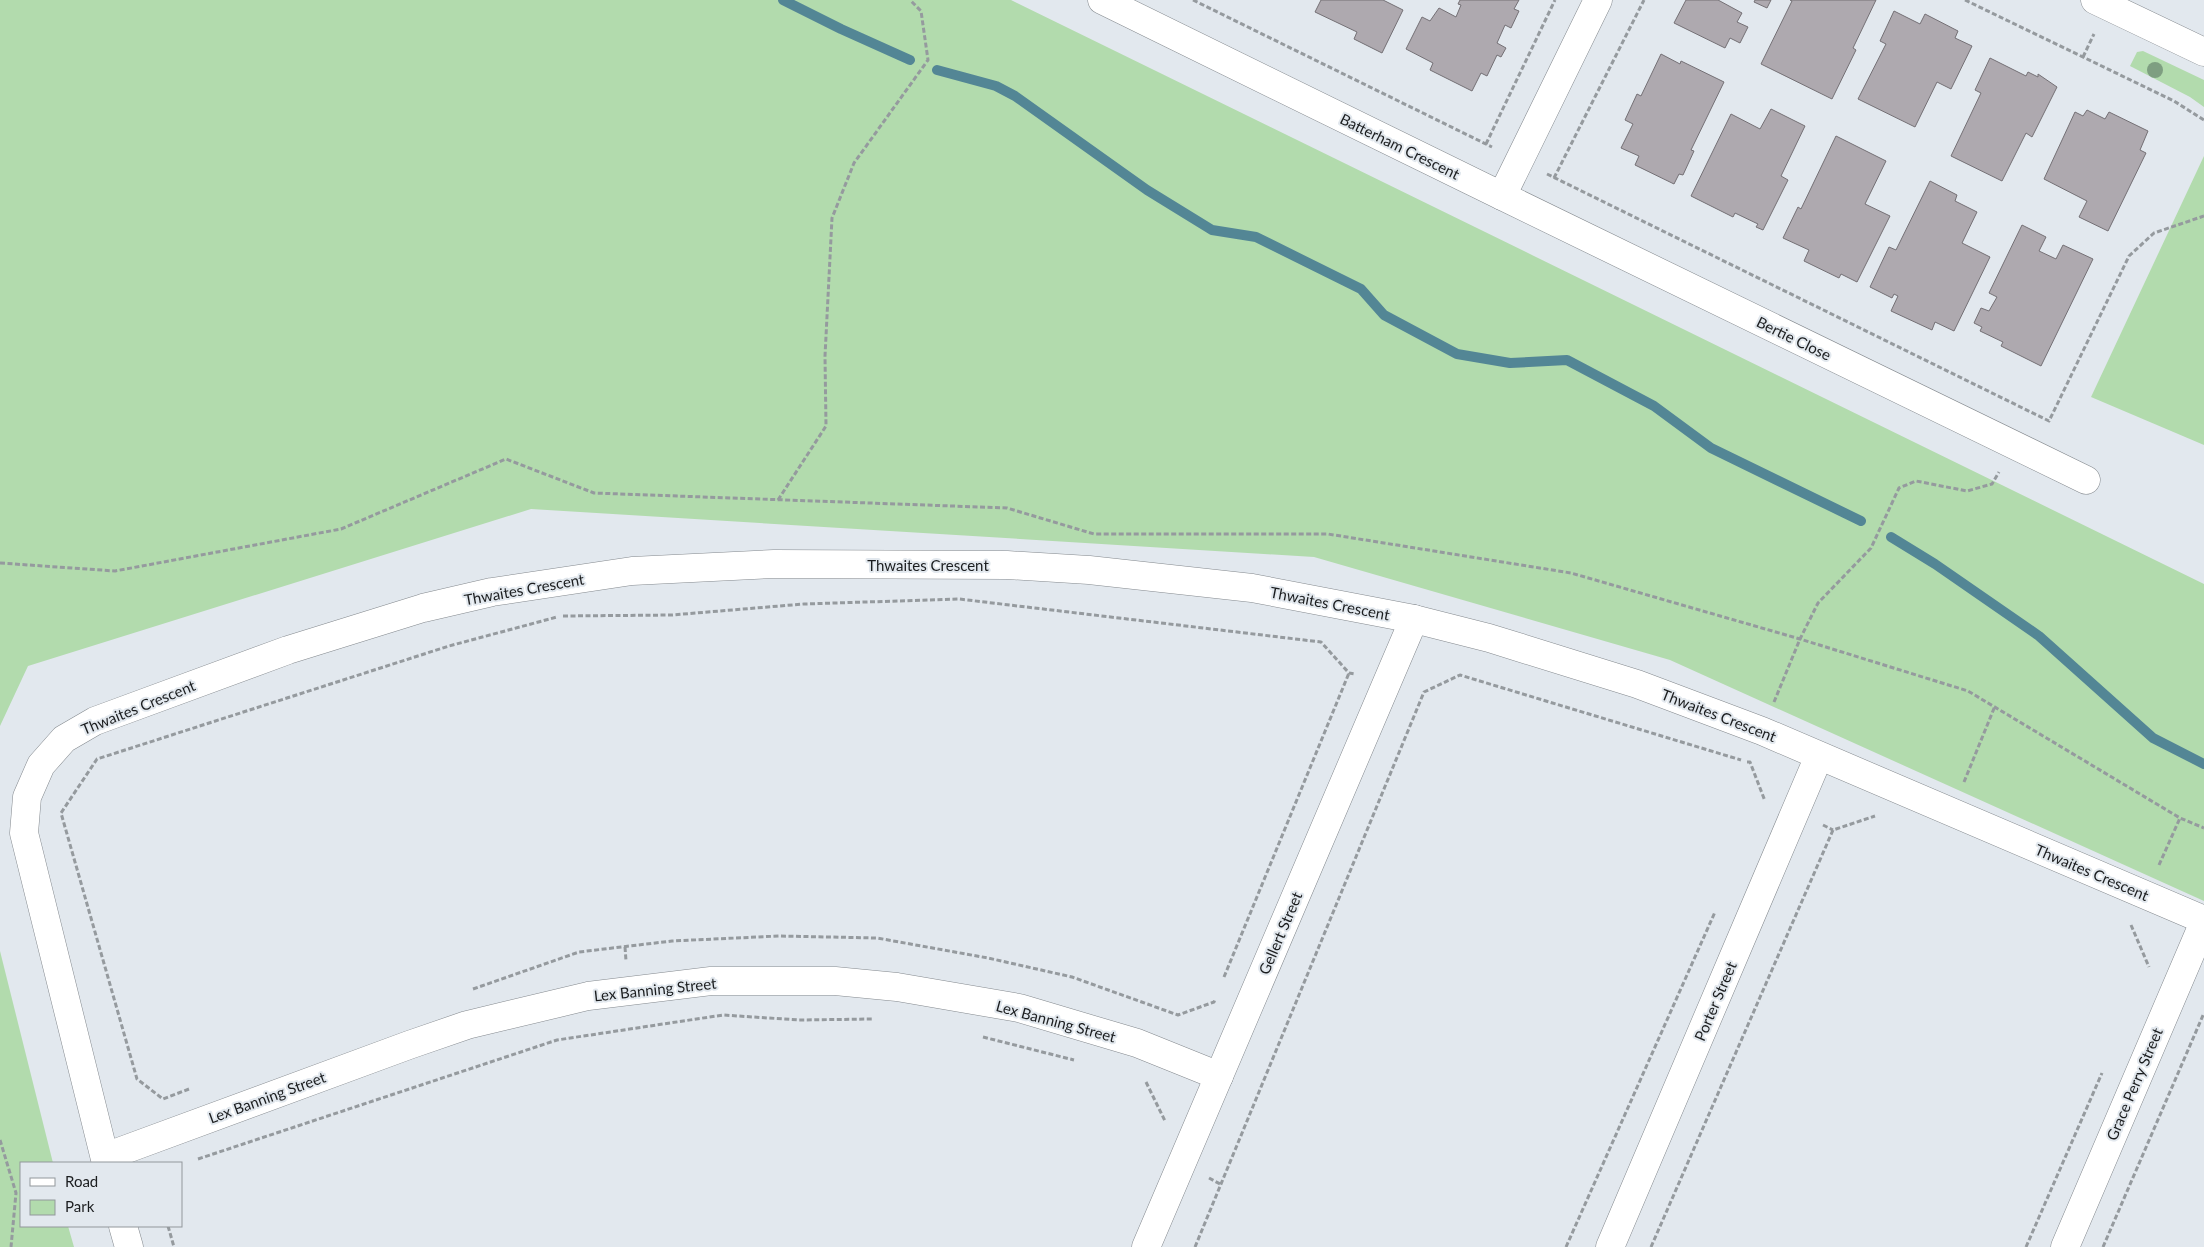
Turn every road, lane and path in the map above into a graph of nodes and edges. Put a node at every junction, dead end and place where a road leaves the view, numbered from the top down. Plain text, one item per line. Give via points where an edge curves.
1 (910, 0) edge
2 (1102, 0) edge
3 (1193, 0) edge
4 (1555, 0) edge
5 (1598, 0) edge
6 (1644, 0) edge
7 (1965, 0) edge
8 (2095, 0) edge
9 (2204, 52) edge
10 (2204, 120) edge
11 (1486, 144) junction
12 (1520, 161) junction
13 (1554, 178) junction
14 (1502, 196) junction
15 (2204, 216) edge
16 (2013, 444) junction
17 (2086, 480) dead end
18 (778, 500) dead end
19 (1414, 619) junction
20 (1800, 639) dead end
21 (1995, 706) dead end
22 (1820, 756) junction
23 (1761, 810) dead end
24 (1952, 812) junction
25 (1881, 818) dead end
26 (1718, 905) dead end
27 (2204, 921) edge
28 (2123, 922) dead end
29 (2145, 974) dead end
30 (1221, 984) dead end
31 (470, 990) dead end
32 (1217, 993) dead end
33 (2204, 1014) edge
34 (878, 1019) dead end
35 (976, 1035) dead end
36 (1079, 1061) dead end
37 (2105, 1065) dead end
38 (1219, 1076) junction
39 (1144, 1078) dead end
40 (191, 1089) dead end
41 (1167, 1125) dead end
42 (0, 1140) edge
43 (105, 1160) edge
44 (191, 1162) dead end
45 (123, 1227) edge
46 (168, 1227) edge
47 (11, 1247) edge
48 (128, 1247) edge
49 (174, 1247) edge
50 (1146, 1247) edge
51 (1195, 1247) edge
52 (1566, 1247) edge
53 (1610, 1247) edge
54 (1651, 1247) edge
55 (2026, 1247) edge
56 (2065, 1247) edge
57 (2103, 1247) edge

1 - 18 path via 921,11 928,60 854,163 832,218 825,356 826,426
2 - 14 street, Batterham Crescent
3 - 11 path
4 - 11 path
5 - 12 street
6 - 13 path
7 - 10 path via 2174,101
8 - 9 street
11 - 12 path
12 - 13 path
12 - 14 street
13 - 15 path via 2049,421 2129,256 2154,233
14 - 16 street, Bertie Close
16 - 17 street, Bertie Close
16 - 20 path via 1992,484 1967,491 1916,481 1899,488 1871,548 1818,603
19 - 22 street, Thwaites Crescent via 1489,638 1637,684
19 - 38 street, Gellert Street
19 - 43 street, Thwaites Crescent via 1252,588 1025,566 774,564 632,571 492,592 424,608 288,650 95,721 64,739 41,765 27,797 24,832
21 - 24 path
22 - 24 street, Thwaites Crescent
22 - 53 street, Porter Street
23 - 51 path via 1765,801 1750,762 1460,675 1424,692
24 - 27 street, Thwaites Crescent
25 - 54 path via 1873,815 1834,830
26 - 52 path
27 - 56 street, Grace Perry Street
28 - 29 path via 2132,926 2149,965
30 - 40 path via 1349,673 1321,642 959,599 804,604 672,615 561,616 449,646 97,759 60,813 137,1079 163,1099
31 - 32 path via 580,952 672,941 779,936 877,938 988,958 1072,978 1178,1015 1214,1002
33 - 57 path
34 - 44 path via 799,1020 723,1015 557,1040
35 - 36 path
37 - 55 path
38 - 43 street, Lex Banning Street via 1138,1043 1019,1008 897,987 844,982 711,982 588,996 467,1026
38 - 50 street, Gellert Street
39 - 41 path
42 - 47 path via 16,1193
45 - 48 street
46 - 49 path

